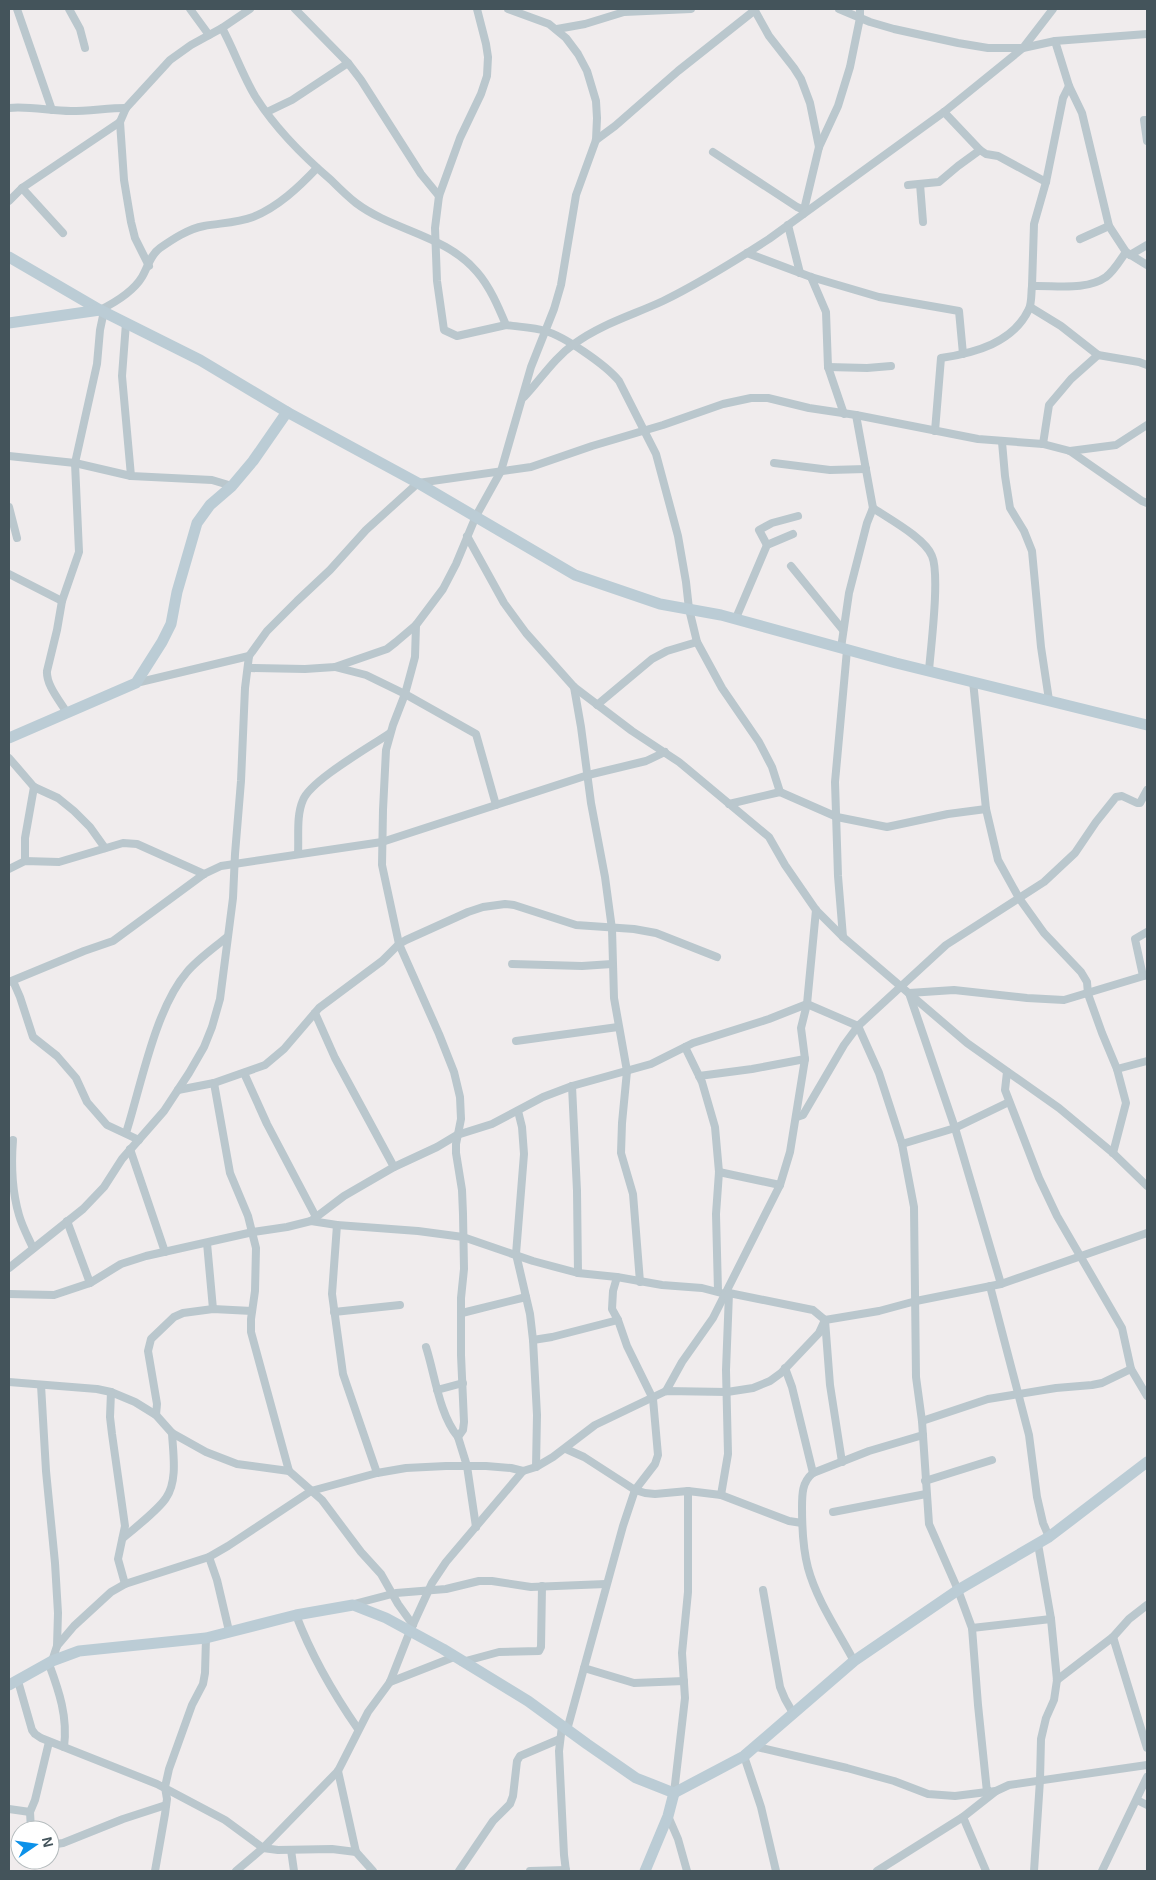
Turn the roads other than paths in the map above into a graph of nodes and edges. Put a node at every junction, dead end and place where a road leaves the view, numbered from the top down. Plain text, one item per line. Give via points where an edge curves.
1 (17, 9) edge
2 (69, 9) edge
3 (190, 9) edge
4 (250, 9) edge
5 (295, 9) edge
6 (477, 9) edge
7 (510, 9) edge
8 (691, 9) edge
9 (755, 9) edge
10 (839, 9) edge
11 (860, 9) edge
12 (1053, 9) edge
13 (860, 18) junction
14 (222, 28) junction
15 (557, 29) junction
16 (1147, 34) edge
17 (209, 35) junction
18 (1055, 41) junction
19 (85, 48) dead end
20 (1023, 48) junction
21 (348, 63) junction
22 (1069, 86) junction
23 (9, 108) edge
24 (126, 108) junction
25 (52, 110) junction
26 (267, 112) junction
27 (944, 112) junction
28 (1147, 120) edge
29 (120, 122) junction
30 (596, 140) junction
31 (1147, 142) edge
32 (819, 147) junction
33 (980, 150) junction
34 (713, 152) dead end
35 (317, 168) junction
36 (1046, 182) junction
37 (920, 184) junction
38 (908, 185) dead end
39 (22, 188) junction
40 (439, 196) junction
41 (9, 201) edge
42 (804, 212) junction
43 (924, 222) dead end
44 (788, 225) junction
45 (1109, 226) junction
46 (63, 233) dead end
47 (1080, 239) dead end
48 (435, 241) junction
49 (1147, 245) edge
50 (747, 253) junction
51 (1128, 253) junction
52 (9, 257) edge
53 (149, 266) junction
54 (1147, 266) edge
55 (800, 273) junction
56 (811, 277) junction
57 (1032, 286) junction
58 (1030, 307) junction
59 (102, 310) junction
60 (9, 323) edge
61 (126, 323) junction
62 (506, 324) junction
63 (545, 330) junction
64 (572, 345) junction
65 (963, 354) junction
66 (1098, 355) junction
67 (1147, 365) edge
68 (891, 366) dead end
69 (828, 367) junction
70 (522, 398) junction
71 (287, 412) junction
72 (844, 414) junction
73 (856, 414) junction
74 (1147, 425) edge
75 (646, 431) junction
76 (935, 431) junction
77 (1002, 442) junction
78 (1043, 444) junction
79 (1070, 451) junction
80 (9, 456) edge
81 (75, 463) junction
82 (774, 463) dead end
83 (866, 469) junction
84 (501, 471) junction
85 (131, 476) junction
86 (418, 483) junction
87 (232, 486) junction
88 (1147, 503) edge
89 (9, 507) edge
90 (873, 508) junction
91 (476, 516) junction
92 (798, 516) dead end
93 (793, 534) dead end
94 (467, 536) junction
95 (17, 538) dead end
96 (767, 545) junction
97 (791, 566) dead end
98 (9, 574) edge
99 (62, 601) junction
100 (689, 609) junction
101 (736, 618) junction
102 (416, 625) junction
103 (843, 630) junction
104 (697, 642) junction
105 (844, 649) junction
106 (249, 656) junction
107 (335, 667) junction
108 (248, 668) junction
109 (929, 670) junction
110 (974, 681) junction
111 (136, 683) junction
112 (574, 687) junction
113 (405, 694) junction
114 (1049, 700) junction
115 (597, 705) junction
116 (67, 713) junction
117 (1147, 725) edge
118 (390, 733) junction
119 (9, 738) edge
120 (665, 752) junction
121 (9, 758) edge
122 (588, 775) junction
123 (34, 788) junction
124 (1147, 790) edge
125 (780, 792) junction
126 (729, 804) junction
127 (496, 805) junction
128 (986, 809) junction
129 (838, 816) junction
130 (382, 842) junction
131 (105, 848) junction
132 (298, 854) junction
133 (24, 861) junction
134 (234, 863) junction
135 (9, 869) edge
136 (204, 874) junction
137 (1019, 898) junction
138 (816, 910) junction
139 (612, 929) junction
140 (1147, 932) edge
141 (228, 937) junction
142 (843, 937) junction
143 (399, 944) junction
144 (717, 958) dead end
145 (512, 964) dead end
146 (612, 964) junction
147 (1145, 975) edge
148 (11, 982) edge
149 (902, 987) junction
150 (910, 993) junction
151 (1088, 994) junction
152 (807, 1004) junction
153 (314, 1013) junction
154 (858, 1026) junction
155 (618, 1027) junction
156 (516, 1041) dead end
157 (684, 1047) junction
158 (805, 1059) junction
159 (1147, 1061) edge
160 (1117, 1069) junction
161 (627, 1072) junction
162 (1007, 1072) junction
163 (244, 1073) junction
164 (699, 1076) junction
165 (214, 1083) junction
166 (572, 1086) junction
167 (178, 1090) junction
168 (1009, 1102) junction
169 (518, 1111) junction
170 (796, 1116) junction
171 (955, 1128) junction
172 (126, 1133) junction
173 (457, 1135) junction
174 (13, 1140) dead end
175 (139, 1140) junction
176 (902, 1144) junction
177 (130, 1150) junction
178 (1113, 1153) junction
179 (394, 1167) junction
180 (719, 1172) junction
181 (780, 1185) junction
182 (1147, 1186) edge
183 (314, 1219) junction
184 (67, 1221) junction
185 (337, 1225) junction
186 (252, 1232) junction
187 (1147, 1233) edge
188 (463, 1237) junction
189 (207, 1243) junction
190 (33, 1248) junction
191 (165, 1252) junction
192 (516, 1254) junction
193 (1081, 1256) junction
194 (9, 1268) edge
195 (578, 1273) junction
196 (617, 1277) junction
197 (640, 1282) junction
198 (90, 1283) junction
199 (1001, 1284) junction
200 (990, 1286) junction
201 (724, 1293) junction
202 (9, 1294) edge
203 (526, 1297) junction
204 (916, 1301) junction
205 (400, 1305) dead end
206 (213, 1309) junction
207 (252, 1311) junction
208 (334, 1312) junction
209 (462, 1313) junction
210 (618, 1320) junction
211 (825, 1320) junction
212 (532, 1340) junction
213 (426, 1347) dead end
214 (785, 1368) junction
215 (1131, 1369) junction
216 (9, 1382) edge
217 (464, 1384) junction
218 (41, 1386) junction
219 (437, 1390) junction
220 (111, 1392) junction
221 (666, 1392) junction
222 (727, 1392) junction
223 (1018, 1394) junction
224 (1147, 1396) edge
225 (653, 1399) junction
226 (156, 1415) junction
227 (922, 1421) junction
228 (172, 1433) junction
229 (922, 1435) junction
230 (458, 1437) junction
231 (566, 1448) junction
232 (992, 1460) dead end
233 (842, 1462) junction
234 (1147, 1462) edge
235 (467, 1466) junction
236 (536, 1467) junction
237 (289, 1471) junction
238 (523, 1471) junction
239 (377, 1473) junction
240 (813, 1473) junction
241 (925, 1481) junction
242 (635, 1490) junction
243 (311, 1491) junction
244 (688, 1491) junction
245 (926, 1494) junction
246 (721, 1495) junction
247 (833, 1512) dead end
248 (802, 1523) junction
249 (476, 1527) junction
250 (1049, 1537) junction
251 (123, 1538) junction
252 (1038, 1544) junction
253 (209, 1557) junction
254 (125, 1584) junction
255 (606, 1584) junction
256 (542, 1586) junction
257 (763, 1590) dead end
258 (958, 1590) junction
259 (427, 1592) junction
260 (392, 1594) junction
261 (353, 1604) junction
262 (1147, 1605) edge
263 (296, 1615) junction
264 (1051, 1619) junction
265 (411, 1628) junction
266 (972, 1628) junction
267 (229, 1631) junction
268 (1113, 1636) junction
269 (206, 1638) junction
270 (57, 1646) junction
271 (458, 1659) junction
272 (854, 1661) junction
273 (51, 1662) junction
274 (584, 1668) junction
275 (1057, 1680) junction
276 (684, 1681) junction
277 (390, 1682) junction
278 (13, 1683) edge
279 (793, 1713) junction
280 (358, 1729) junction
281 (563, 1732) junction
282 (49, 1742) junction
283 (64, 1747) junction
284 (757, 1747) junction
285 (1147, 1748) edge
286 (744, 1756) junction
287 (1147, 1765) edge
288 (338, 1771) junction
289 (1147, 1777) edge
290 (1040, 1780) junction
291 (165, 1787) junction
292 (996, 1791) junction
293 (987, 1792) junction
294 (674, 1793) junction
295 (1137, 1800) junction
296 (1147, 1805) edge
297 (166, 1806) junction
298 (9, 1809) edge
299 (30, 1812) junction
300 (668, 1816) junction
301 (963, 1817) junction
302 (30, 1820) edge
303 (60, 1844) edge
304 (264, 1848) junction
305 (291, 1850) junction
306 (356, 1852) junction
307 (566, 1870) edge
308 (155, 1871) edge
309 (236, 1871) edge
310 (294, 1871) edge
311 (374, 1871) edge
312 (462, 1871) edge
313 (530, 1871) edge
314 (645, 1871) edge
315 (687, 1871) edge
316 (776, 1871) edge
317 (877, 1871) edge
318 (986, 1871) edge
319 (1034, 1871) edge
320 (1102, 1871) edge

1 - 25 street
2 - 19 street via 80,29
3 - 17 street
4 - 14 street
5 - 21 street
6 - 40 street via 488,57 487,76
7 - 15 street
8 - 15 street via 624,12
9 - 30 street
9 - 32 street via 769,36 801,79 810,103
10 - 13 street
11 - 13 street
12 - 20 street
13 - 20 street via 958,44
13 - 32 street via 838,106
14 - 17 street
14 - 26 street via 248,83
15 - 30 street via 578,54 587,71 596,101
16 - 18 street
17 - 24 street via 170,60
18 - 20 street
18 - 22 street
20 - 27 street
21 - 26 street via 292,100
21 - 40 street
22 - 36 street via 1063,98
22 - 45 street via 1082,113
23 - 25 street
24 - 25 street
24 - 29 street
26 - 35 street
27 - 33 street
27 - 42 street
28 - 31 street via 1144,120
29 - 39 street
29 - 53 street via 131,222
30 - 63 street via 576,195 561,286
32 - 42 street
33 - 36 street
33 - 37 street via 939,182
34 - 42 street
35 - 48 street via 369,212
35 - 53 street via 286,197 254,216 204,226 183,234 152,254
36 - 57 street via 1034,224
37 - 38 street
37 - 43 street
39 - 41 street
39 - 46 street
40 - 48 street
42 - 44 street
44 - 50 street
44 - 55 street
45 - 47 street
45 - 51 street
48 - 62 street via 476,270 486,282
48 - 62 street via 444,330 457,336
49 - 51 street
50 - 55 street
50 - 64 street via 698,284 591,332
51 - 54 street
51 - 57 street via 1105,278 1089,284
52 - 59 street
53 - 59 street via 132,289
55 - 56 street
56 - 65 street via 879,297 959,311
56 - 69 street via 826,312
57 - 58 street
58 - 65 street via 1019,325 1000,341
58 - 66 street
59 - 60 street
59 - 61 street
59 - 81 street via 97,364
61 - 71 street via 200,360
61 - 85 street via 122,376
62 - 63 street
63 - 64 street
63 - 70 street
64 - 70 street via 558,356
64 - 75 street via 612,372
65 - 76 street via 941,358
66 - 67 street
66 - 78 street via 1048,405
68 - 69 street
69 - 72 street
70 - 84 street
71 - 86 street
71 - 87 street via 254,461
72 - 73 street
72 - 75 street via 768,398 751,398 723,404
73 - 76 street
73 - 83 street
74 - 79 street via 1116,445
75 - 84 street via 531,467
75 - 100 street via 656,454 678,536
76 - 77 street
77 - 78 street
77 - 114 street via 1010,508 1032,551
78 - 79 street
79 - 88 street
80 - 81 street
81 - 85 street
81 - 99 street via 79,552
82 - 83 street via 830,470
83 - 90 street
84 - 86 street
84 - 91 street
85 - 87 street via 212,480
86 - 91 street
86 - 106 street via 366,530 267,631
87 - 111 street via 210,505 197,523 176,592 171,624
89 - 95 street
90 - 103 street via 848,594
90 - 109 street via 920,541 932,555 936,573
91 - 94 street
91 - 100 street via 575,575 660,604
92 - 96 street via 759,530
93 - 96 street
94 - 102 street via 443,589
94 - 112 street via 504,603
96 - 101 street
97 - 103 street
98 - 99 street
99 - 116 street via 47,676
100 - 101 street
100 - 104 street
101 - 105 street
102 - 107 street via 387,649
102 - 113 street via 415,657
103 - 105 street
104 - 115 street via 652,659
104 - 125 street via 772,767
105 - 109 street
105 - 129 street via 835,782
106 - 108 street
106 - 111 street
107 - 108 street
107 - 113 street via 366,675
108 - 134 street
109 - 110 street
110 - 114 street
110 - 128 street
111 - 116 street
112 - 115 street
112 - 122 street
113 - 118 street
113 - 127 street via 476,734
114 - 117 street
115 - 120 street
116 - 119 street
118 - 130 street via 386,750
118 - 132 street via 307,792 300,809
120 - 122 street via 646,761
120 - 126 street
121 - 123 street
122 - 127 street
122 - 139 street
123 - 131 street via 58,798 74,810
123 - 133 street
124 - 137 street via 1143,800 1137,803 1122,796 1116,798 1076,853 1044,882
125 - 126 street
125 - 129 street
126 - 138 street via 769,838
127 - 130 street
128 - 129 street via 887,827
128 - 137 street via 998,860
129 - 142 street
130 - 132 street
130 - 143 street via 382,865
131 - 133 street via 59,862
131 - 136 street via 123,843 137,844
132 - 134 street
133 - 135 street
134 - 136 street
134 - 141 street via 234,898
136 - 148 street via 113,941
137 - 149 street via 946,944
137 - 151 street via 1044,932 1081,972 1087,982
138 - 142 street
138 - 152 street
139 - 143 street via 576,925 505,904 468,912
139 - 144 street via 656,933
139 - 146 street
140 - 147 street via 1135,938
141 - 167 street via 220,999 212,1027
141 - 172 street via 188,971 166,1005
142 - 149 street
143 - 153 street
143 - 173 street via 422,991 454,1072 461,1109
145 - 146 street
146 - 155 street
147 - 151 street
148 - 172 street via 20,997 33,1037 57,1056 76,1078 96,1114 107,1125
149 - 150 street
149 - 154 street
150 - 151 street via 954,990 1064,1000
150 - 162 street via 967,1044
150 - 171 street
151 - 160 street
152 - 154 street
152 - 157 street
152 - 158 street via 801,1028
153 - 163 street via 275,1057
153 - 179 street
154 - 170 street via 803,1115
154 - 176 street via 879,1073
155 - 156 street
155 - 161 street
157 - 161 street
157 - 164 street
158 - 164 street
158 - 170 street
159 - 160 street
160 - 178 street via 1126,1103
161 - 166 street
161 - 197 street via 621,1153 633,1194
162 - 168 street via 1005,1090
162 - 178 street via 1059,1108
163 - 165 street
163 - 183 street
164 - 180 street via 715,1126
165 - 167 street
165 - 186 street via 230,1173
166 - 169 street
166 - 195 street
167 - 175 street
168 - 171 street
168 - 193 street via 1038,1178
169 - 173 street via 492,1124
169 - 192 street via 524,1154
170 - 181 street
171 - 176 street
171 - 199 street
172 - 175 street
173 - 179 street
173 - 188 street
174 - 190 street via 11,1167 14,1192 19,1216
175 - 177 street
176 - 204 street via 914,1207
177 - 184 street via 104,1187
177 - 191 street
178 - 182 street
179 - 183 street via 344,1196
180 - 181 street
180 - 201 street via 716,1214
181 - 201 street
183 - 185 street
183 - 186 street via 279,1229
184 - 190 street
184 - 198 street
185 - 188 street
185 - 208 street via 332,1294
186 - 189 street
186 - 207 street via 256,1248
187 - 193 street
188 - 192 street
188 - 209 street
189 - 191 street
189 - 206 street
190 - 194 street
191 - 198 street via 122,1264
192 - 195 street
192 - 203 street
193 - 199 street
193 - 215 street via 1122,1328
195 - 196 street
196 - 197 street
196 - 210 street via 612,1309
197 - 201 street
198 - 202 street via 54,1295
199 - 200 street
200 - 204 street
200 - 223 street
201 - 211 street via 813,1310
201 - 221 street via 713,1318 682,1362
201 - 222 street
203 - 209 street
203 - 212 street
204 - 211 street
204 - 227 street via 916,1377
205 - 208 street
206 - 207 street
206 - 226 street via 174,1317 151,1339 148,1351
207 - 237 street via 251,1332
208 - 239 street via 343,1374
209 - 217 street
210 - 212 street
210 - 225 street
211 - 214 street via 819,1333
211 - 233 street via 830,1384
212 - 236 street via 537,1415
213 - 219 street
214 - 222 street via 770,1381 753,1388
214 - 240 street
215 - 223 street via 1102,1383
215 - 224 street
216 - 218 street
217 - 219 street
217 - 230 street via 464,1422
218 - 220 street
218 - 270 street via 56,1562
219 - 230 street
220 - 226 street
220 - 251 street via 110,1417 125,1526
221 - 222 street
221 - 225 street
222 - 246 street via 728,1454
223 - 227 street via 988,1399
223 - 250 street via 1029,1435 1037,1497
225 - 231 street via 595,1425
225 - 242 street via 658,1456
226 - 228 street
227 - 229 street
228 - 237 street via 206,1452 237,1464
228 - 251 street via 173,1472 166,1499
229 - 233 street
229 - 241 street
230 - 235 street
231 - 236 street
231 - 242 street
232 - 241 street
233 - 240 street
234 - 250 street
235 - 238 street
235 - 239 street via 427,1466
235 - 249 street
236 - 238 street
237 - 243 street
238 - 249 street
239 - 243 street
240 - 248 street via 805,1479
241 - 245 street
242 - 244 street via 655,1494
242 - 255 street
243 - 253 street
243 - 260 street via 322,1500 381,1574
244 - 246 street
244 - 276 street via 688,1592 682,1652
245 - 247 street
245 - 258 street via 929,1524
246 - 248 street via 788,1521
248 - 272 street via 808,1569 822,1603
249 - 259 street via 446,1562
250 - 252 street
251 - 254 street via 118,1559
252 - 258 street
252 - 264 street
253 - 254 street
253 - 267 street
254 - 270 street via 111,1592
255 - 256 street
255 - 274 street
256 - 259 street via 485,1581
256 - 271 street via 542,1647 539,1651 499,1652
257 - 279 street via 780,1687
258 - 266 street
258 - 272 street
259 - 260 street
259 - 265 street
260 - 261 street
260 - 265 street
261 - 263 street
261 - 265 street
262 - 268 street
263 - 267 street
263 - 280 street via 328,1685
264 - 266 street
264 - 275 street
265 - 271 street
265 - 277 street
266 - 293 street
267 - 269 street
268 - 275 street
268 - 285 street
269 - 273 street via 79,1651
269 - 291 street via 203,1684 192,1705
270 - 273 street
271 - 277 street
271 - 281 street via 528,1701
272 - 279 street
273 - 278 street
273 - 283 street via 64,1711
274 - 276 street via 634,1682
274 - 281 street
275 - 290 street via 1041,1739
276 - 294 street via 685,1698
277 - 280 street
278 - 282 street via 32,1730
279 - 284 street
280 - 288 street
281 - 294 street via 636,1778
281 - 307 street via 562,1822
281 - 312 street via 520,1756 510,1804 493,1821
282 - 283 street
282 - 299 street
283 - 291 street
284 - 286 street
284 - 293 street via 847,1768 928,1794 955,1796
286 - 294 street
286 - 316 street via 761,1807
287 - 290 street
288 - 304 street
288 - 306 street
289 - 295 street
290 - 292 street
290 - 319 street
291 - 297 street
291 - 304 street via 226,1820
292 - 293 street
292 - 301 street
294 - 300 street
295 - 296 street
295 - 320 street
297 - 303 street
297 - 308 street
298 - 299 street
299 - 302 street
300 - 314 street
300 - 315 street
301 - 317 street
301 - 318 street
304 - 305 street
304 - 309 street
305 - 306 street
305 - 310 street
306 - 311 street
307 - 313 street

